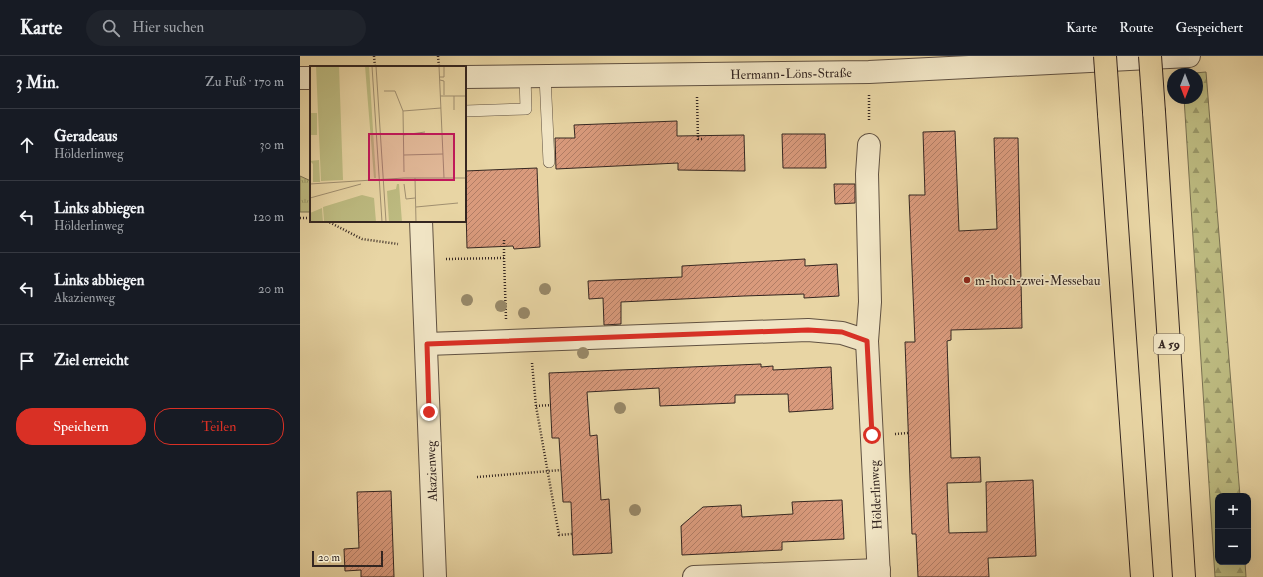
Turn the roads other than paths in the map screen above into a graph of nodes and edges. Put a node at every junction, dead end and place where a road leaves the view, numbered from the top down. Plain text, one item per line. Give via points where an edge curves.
1 (1106, 56) edge
2 (1150, 56) edge
3 (1189, 56) edge
4 (745, 65) edge
5 (535, 76) junction
6 (466, 77) edge
7 (466, 111) edge
8 (869, 145) dead end
9 (549, 162) dead end
10 (421, 222) edge
11 (867, 341) junction
12 (427, 344) junction
13 (879, 573) edge
14 (435, 577) edge
15 (694, 577) edge
16 (1142, 577) edge
17 (1184, 577) edge

1 - 16 highway, bridge
2 - 17 highway, A 59, bridge
3 - 4 street, Hermann-Löns-Straße via 884,71
4 - 5 street, Hermann-Löns-Straße via 697,75
5 - 6 street, Hermann-Löns-Straße
5 - 7 lane via 526,109
5 - 9 lane
8 - 11 street, Hölderlinweg via 867,174 870,302
10 - 12 street, Akazienweg
11 - 12 street via 842,332 808,330
11 - 13 street, Hölderlinweg
12 - 14 street, Akazienweg
13 - 15 street

